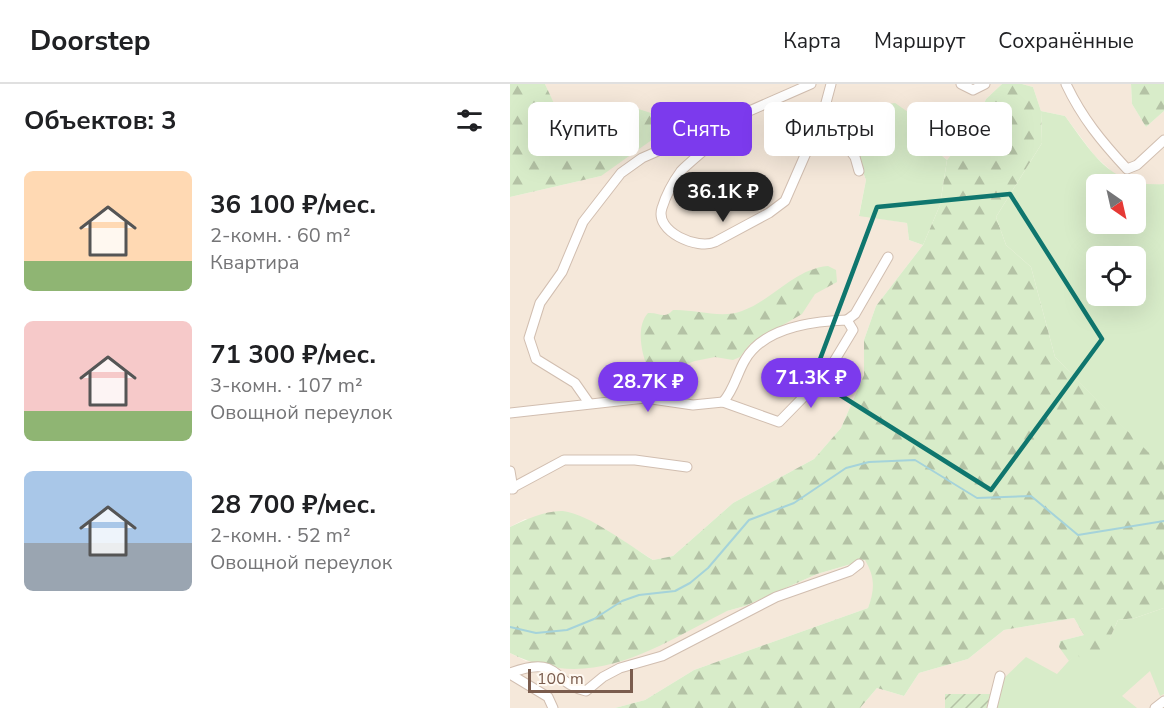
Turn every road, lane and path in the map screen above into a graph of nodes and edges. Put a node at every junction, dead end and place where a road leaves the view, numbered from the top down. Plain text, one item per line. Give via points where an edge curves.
1 (811, 84) edge
2 (831, 84) edge
3 (961, 84) edge
4 (984, 84) edge
5 (1066, 84) edge
6 (826, 102) edge
7 (752, 109) edge
8 (1164, 140) edge
9 (651, 154) edge
10 (695, 156) edge
11 (805, 156) edge
12 (854, 156) edge
13 (859, 171) dead end
14 (888, 257) dead end
15 (847, 320) junction
16 (807, 371) dead end
17 (827, 373) junction
18 (723, 402) junction
19 (589, 403) junction
20 (510, 413) edge
21 (687, 466) dead end
22 (510, 471) edge
23 (512, 489) edge
24 (859, 564) dead end
25 (510, 674) edge
26 (1000, 676) dead end
27 (1164, 701) edge
28 (553, 708) edge
29 (992, 708) edge
30 (1155, 708) edge

1 - 7 street
2 - 6 street
3 - 4 street via 973,90
5 - 8 street via 1094,133 1127,169 1137,165
9 - 19 street via 621,173 583,222 562,272 540,303 529,339 541,364 575,383
10 - 11 street via 679,174 661,210 661,218 666,228 707,246 785,201
12 - 13 street
14 - 15 street via 855,314
15 - 17 street via 853,330
15 - 18 street via 822,321 774,335 746,357
16 - 17 street
17 - 18 street via 779,422
18 - 19 street via 693,405 645,398
19 - 20 street
21 - 23 street via 635,460 564,460
22 - 23 street
24 - 25 street via 850,571 776,597 663,656 620,668 586,691 547,668 537,666
25 - 28 street via 548,697
26 - 29 street
27 - 30 street

